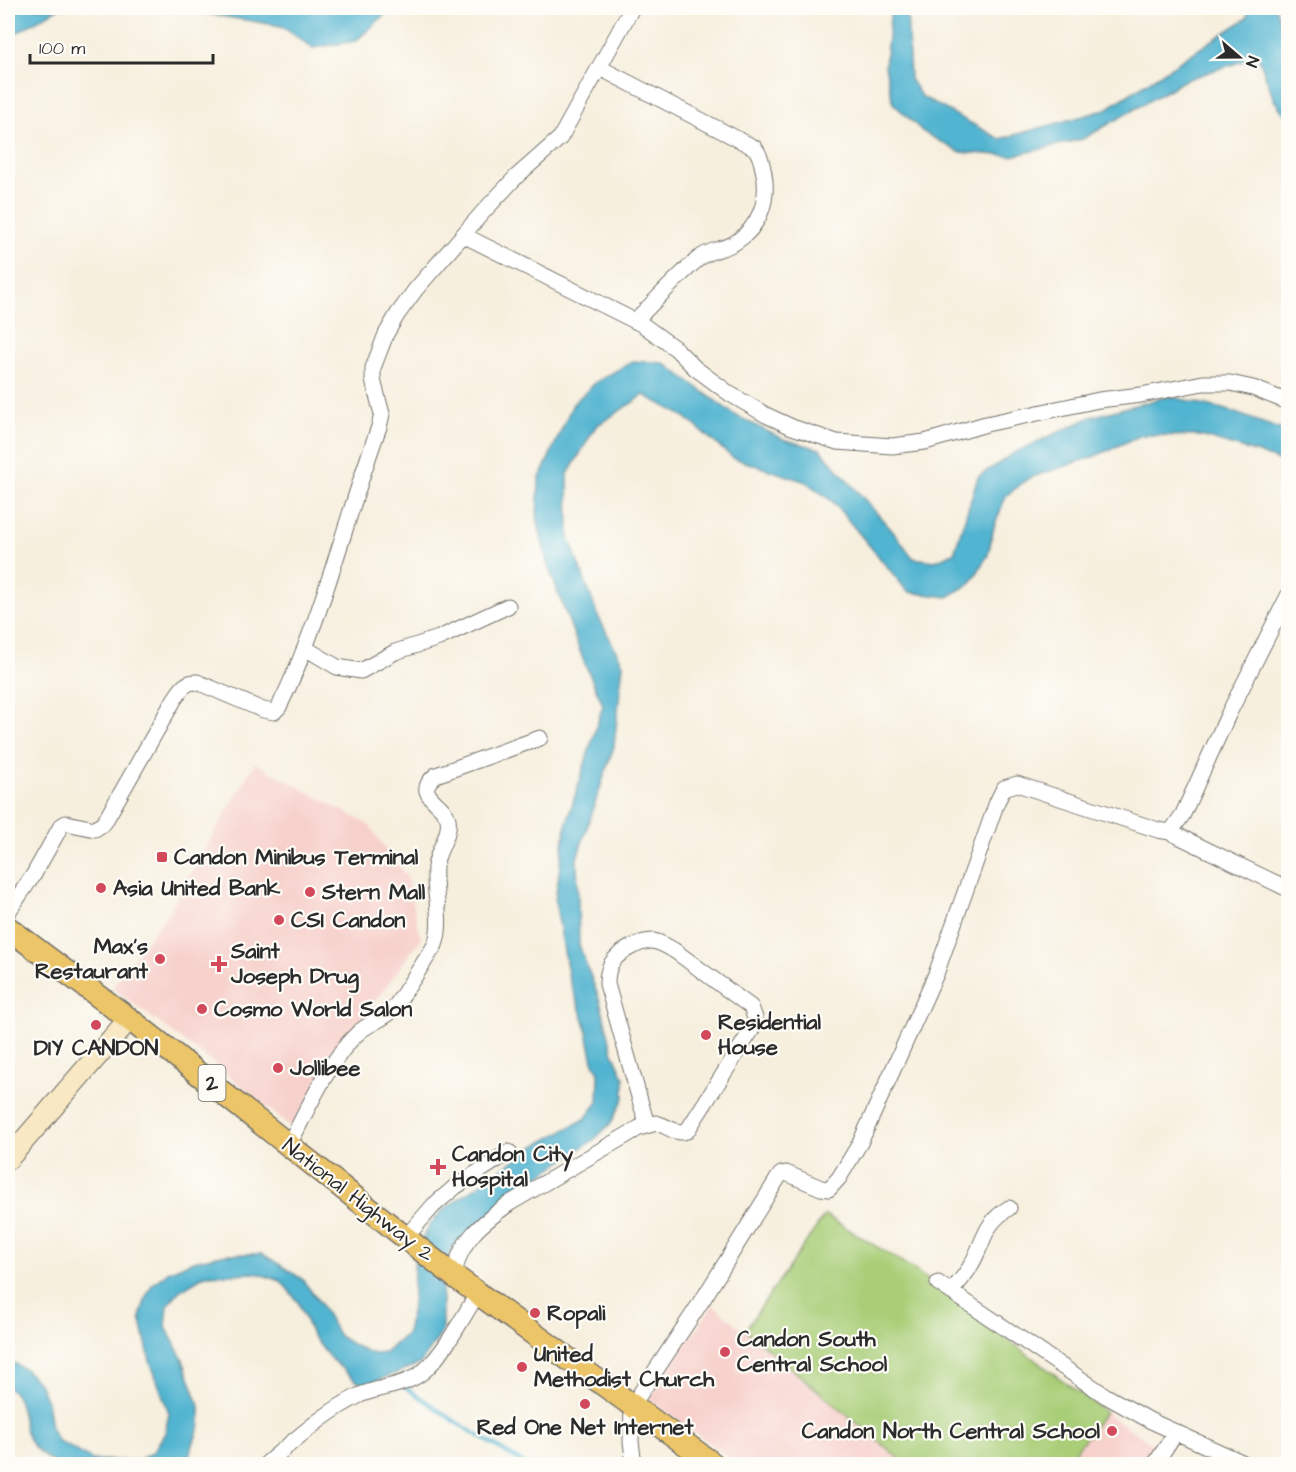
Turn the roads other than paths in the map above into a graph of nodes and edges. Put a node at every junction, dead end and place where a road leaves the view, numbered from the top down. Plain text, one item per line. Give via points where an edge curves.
1 (632, 8) edge
2 (600, 68) junction
3 (463, 235) junction
4 (635, 321) junction
5 (1288, 402) edge
6 (1288, 596) edge
7 (508, 606) dead end
8 (305, 648) junction
9 (540, 738) dead end
10 (1170, 832) junction
11 (1288, 889) edge
12 (8, 912) edge
13 (8, 928) edge
14 (129, 1019) junction
15 (647, 1125) junction
16 (289, 1145) junction
17 (509, 1152) dead end
18 (8, 1160) edge
19 (1009, 1208) dead end
20 (410, 1240) junction
21 (451, 1274) junction
22 (938, 1282) dead end
23 (951, 1292) junction
24 (478, 1293) junction
25 (632, 1406) junction
26 (1176, 1432) junction
27 (1288, 1459) edge
28 (266, 1464) edge
29 (634, 1464) edge
30 (713, 1464) edge
31 (1155, 1464) edge
32 (1246, 1464) edge
33 (1286, 1464) edge

1 - 2 street
2 - 3 street via 560,138
2 - 4 street via 755,148 765,177 764,206 745,235 698,260
3 - 4 street
3 - 8 street via 397,315 378,351 373,374 382,414 379,427
4 - 5 street via 730,394 792,427 837,442 892,446 925,442 986,424 1203,383 1253,388
6 - 10 street via 1183,814
7 - 8 street via 439,638 395,652 361,671 337,667
8 - 12 street via 274,712 205,684 191,681 184,686 104,824 95,829 66,823 61,826
9 - 16 street via 436,775 429,781 429,798 448,820 435,869 439,934 435,945 393,1010 359,1031 348,1044 323,1080
10 - 11 street
10 - 25 street via 1017,784 1004,788 936,974 846,1167 826,1190 781,1174
13 - 14 main road, National Highway 2 / 2
14 - 16 main road, National Highway 2 / 2
14 - 18 street
15 - 15 street via 663,1124 674,1131 687,1131 756,1021 751,1007 675,951 652,941 616,958 607,984
15 - 21 street via 543,1182 490,1217 459,1253
16 - 20 main road, National Highway 2 / 2
17 - 20 street via 433,1206
19 - 23 street via 988,1226 972,1264
20 - 21 main road, National Highway 2 / 2
21 - 24 main road, National Highway 2 / 2
22 - 23 street
23 - 26 street via 1106,1396
24 - 25 main road, National Highway 2 / 2
24 - 28 street via 426,1370 337,1408
25 - 29 street
25 - 30 main road, National Highway 2 / 2
26 - 31 street
26 - 32 street
27 - 33 street

